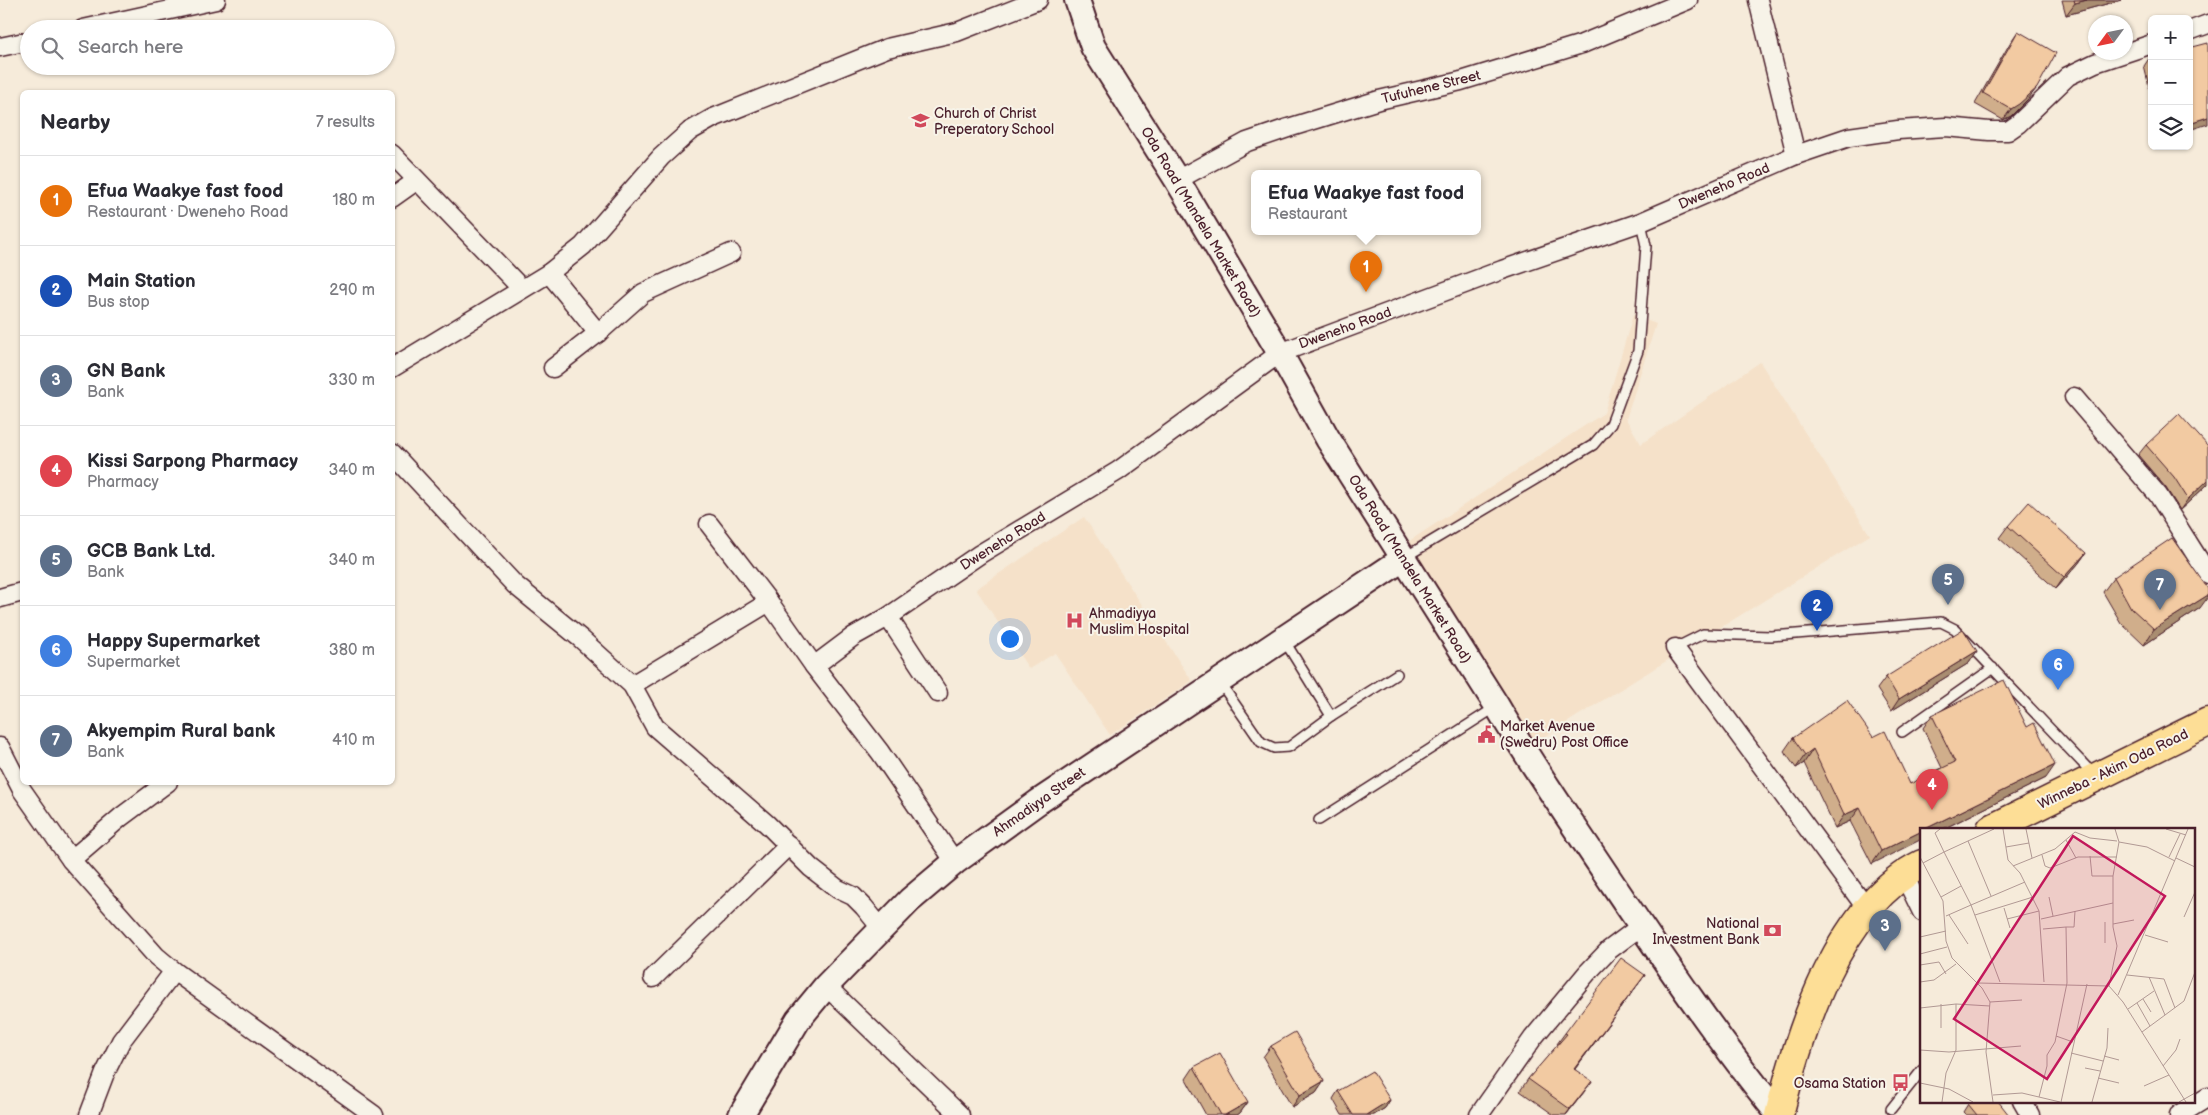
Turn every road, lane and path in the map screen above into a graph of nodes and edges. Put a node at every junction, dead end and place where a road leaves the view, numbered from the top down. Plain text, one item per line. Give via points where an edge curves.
1 (216, 0) edge
2 (1038, 0) edge
3 (1077, 0) edge
4 (1688, 0) edge
5 (1758, 0) edge
6 (124, 20) edge
7 (2208, 24) edge
8 (2193, 30) edge
9 (20, 43) edge
10 (2148, 45) edge
11 (0, 47) edge
12 (1796, 155) junction
13 (395, 157) edge
14 (1177, 180) junction
15 (416, 181) junction
16 (395, 196) edge
17 (1641, 222) junction
18 (731, 253) dead end
19 (549, 273) junction
20 (522, 289) junction
21 (598, 333) junction
22 (1280, 353) junction
23 (395, 366) edge
24 (552, 368) dead end
25 (2074, 397) dead end
26 (395, 456) edge
27 (710, 524) dead end
28 (1403, 559) junction
29 (2208, 574) edge
30 (20, 593) edge
31 (0, 598) edge
32 (768, 602) junction
33 (888, 617) junction
34 (1283, 639) junction
35 (1675, 648) joint
36 (814, 666) junction
37 (1993, 668) junction
38 (1397, 674) dead end
39 (1219, 681) junction
40 (632, 685) junction
41 (938, 693) dead end
42 (1497, 706) junction
43 (1331, 716) junction
44 (2208, 722) edge
45 (1902, 732) dead end
46 (0, 747) edge
47 (2095, 776) junction
48 (164, 785) edge
49 (1319, 820) dead end
50 (1993, 828) edge
51 (789, 845) junction
52 (71, 860) junction
53 (955, 862) junction
54 (1913, 868) edge
55 (1920, 902) edge
56 (1867, 909) junction
57 (1641, 926) junction
58 (881, 928) junction
59 (174, 971) junction
60 (652, 978) dead end
61 (826, 986) junction
62 (1920, 1073) edge
63 (2208, 1097) edge
64 (2023, 1102) edge
65 (1891, 1109) dead end
66 (89, 1115) edge
67 (374, 1115) edge
68 (740, 1115) edge
69 (960, 1115) edge
70 (1479, 1115) edge
71 (1779, 1115) edge
72 (2030, 1115) edge
73 (2179, 1115) edge

1 - 6 street
2 - 19 street via 957,32 887,48 713,118 690,131 661,157 583,246
3 - 14 street, Oda Road (Mandela Market Road) via 1093,47
4 - 14 street, Tufuhene Street via 1582,44 1461,80 1379,100 1247,142
5 - 12 street
7 - 8 street
9 - 11 street
10 - 12 street, Dweneho Road via 2068,76 2008,130 1946,126 1898,130 1849,137
12 - 17 street, Dweneho Road
13 - 15 street
14 - 22 street, Oda Road (Mandela Market Road)
15 - 16 street
15 - 20 street
17 - 22 street, Dweneho Road
17 - 28 lane via 1646,246 1638,351 1611,424 1593,445
18 - 21 street via 644,293
19 - 20 street
19 - 21 street
20 - 23 street
21 - 24 street
22 - 28 street, Oda Road (Mandela Market Road) via 1328,439
22 - 33 street, Dweneho Road via 1118,471 980,554
25 - 29 street via 2158,494
26 - 40 street via 515,585
27 - 32 street
28 - 34 street, Ahmadiyya Street
28 - 42 street, Oda Road (Mandela Market Road)
30 - 31 street
32 - 36 street
32 - 40 street
33 - 36 street, Dweneho Road via 854,636
33 - 41 street
34 - 39 street, Ahmadiyya Street
34 - 43 lane
35 - 37 lane via 1703,634 1771,636 1941,622 1955,628
35 - 56 street
36 - 53 street via 880,752
37 - 45 lane
37 - 47 lane
38 - 43 lane
39 - 43 lane via 1261,742 1274,748 1289,747
39 - 53 street, Ahmadiyya Street via 1038,802
40 - 51 street via 655,726
42 - 49 lane
42 - 57 street, Oda Road (Mandela Market Road) via 1516,740
44 - 47 main road, Winneba - Akim Oda Road
46 - 52 street via 22,790
47 - 50 main road, Winneba - Akim Oda Road
48 - 52 street
51 - 58 street via 811,868 864,907
51 - 60 street
52 - 59 street via 156,956
53 - 58 street, Ahmadiyya Street
54 - 55 street
54 - 56 main road
56 - 71 main road via 1841,947 1820,991 1797,1046
57 - 70 street via 1609,950 1588,973 1533,1038
57 - 71 street, Oda Road (Mandela Market Road)
58 - 61 street, Ahmadiyya Street
59 - 66 street via 121,1041
59 - 67 street
61 - 68 street, Ahmadiyya Street via 798,1020
61 - 69 street
62 - 65 lane
63 - 73 street
64 - 72 street

